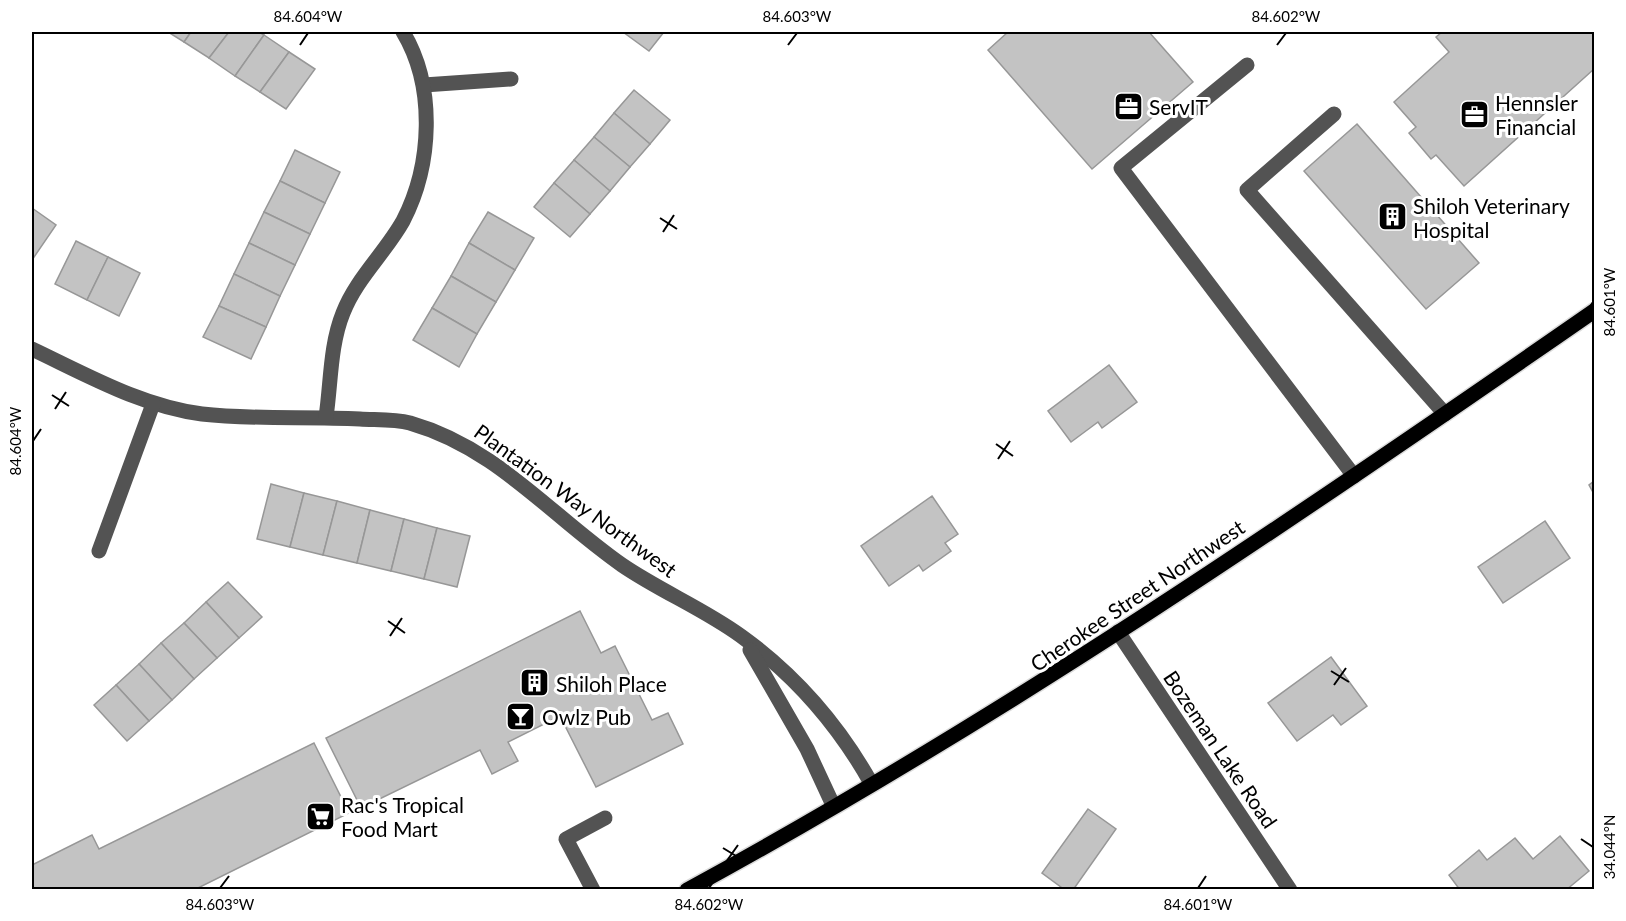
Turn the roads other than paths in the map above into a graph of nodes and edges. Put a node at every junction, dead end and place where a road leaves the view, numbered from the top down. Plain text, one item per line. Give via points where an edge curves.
1 (403, 32) edge
2 (1247, 65) dead end
3 (511, 79) dead end
4 (424, 85) junction
5 (1334, 114) dead end
6 (1594, 311) edge
7 (32, 349) edge
8 (153, 404) junction
9 (1445, 414) junction
10 (326, 417) junction
11 (1354, 476) junction
12 (99, 551) dead end
13 (1118, 632) junction
14 (740, 635) junction
15 (871, 783) junction
16 (833, 805) junction
17 (605, 818) dead end
18 (694, 888) edge
19 (594, 890) edge
20 (1290, 890) edge

1 - 4 street
2 - 11 street via 1121,168
3 - 4 street
4 - 10 street via 424,162 416,192 402,222 343,312
5 - 9 street via 1247,190
6 - 9 main road, Cherokee Street Northwest
7 - 8 street, Plantation Way Northwest
8 - 10 street, Plantation Way Northwest via 201,414
8 - 12 street
9 - 11 main road, Cherokee Street Northwest
10 - 14 street, Plantation Way Northwest via 406,422 458,440 495,462 622,565
11 - 13 main road, Cherokee Street Northwest
13 - 15 main road, Cherokee Street Northwest via 997,711
13 - 20 street, Bozeman Lake Road
14 - 15 street, Plantation Way Northwest via 820,709 849,745
14 - 16 street, Plantation Way Northwest via 766,674
15 - 16 main road, Cherokee Street Northwest
16 - 18 main road, Cherokee Street Northwest
17 - 19 street via 566,838

